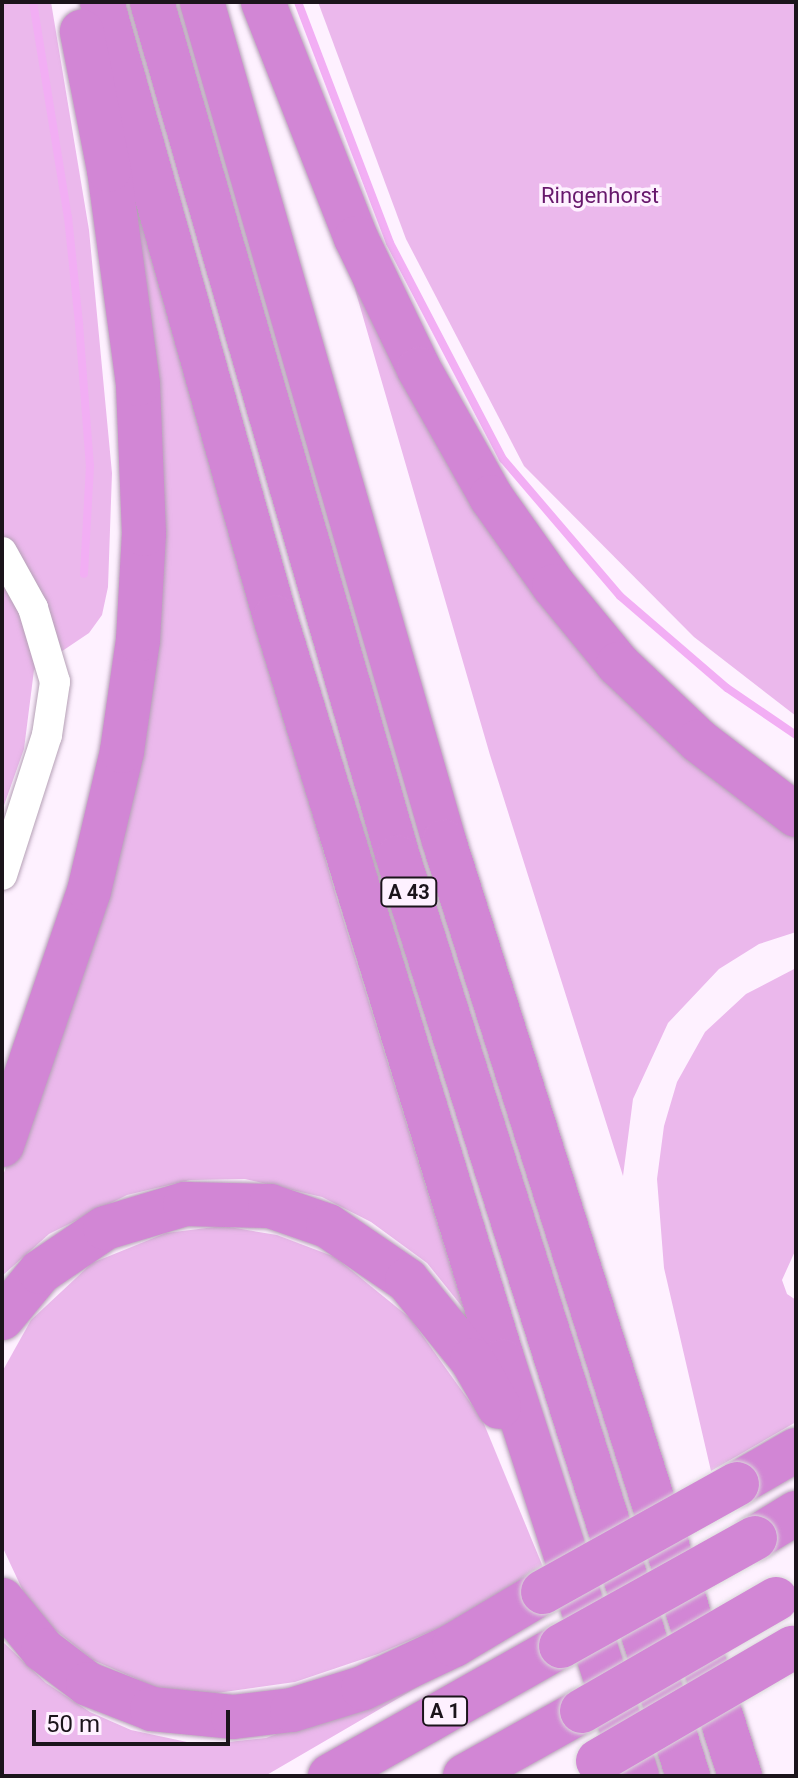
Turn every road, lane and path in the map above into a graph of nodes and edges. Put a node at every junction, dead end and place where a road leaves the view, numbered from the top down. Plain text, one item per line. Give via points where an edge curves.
1 (78, 2) edge
2 (102, 2) edge
3 (152, 2) edge
4 (202, 2) edge
5 (263, 2) edge
6 (2, 552) edge
7 (796, 815) edge
8 (2, 875) edge
9 (2, 1145) edge
10 (2, 1318) edge
11 (796, 1450) edge
12 (550, 1505) junction
13 (796, 1513) edge
14 (786, 1593) edge
15 (2, 1600) edge
16 (794, 1647) edge
17 (704, 1668) junction
18 (602, 1771) edge
19 (330, 1776) edge
20 (465, 1776) edge
21 (688, 1776) edge
22 (740, 1776) edge
23 (772, 1776) edge

1 - 9 highway via 114,201 138,384 141,585 131,694 107,819 52,1008
2 - 12 highway via 275,617
3 - 21 highway, A 43 via 393,842
4 - 17 highway, A 43 via 376,617 525,1109
5 - 7 highway via 356,238 419,369 491,497 618,664 699,741
6 - 8 street via 33,608 55,682 47,735
10 - 12 highway via 21,1292 65,1253 132,1217 213,1201 299,1214 379,1257 430,1303 472,1360
11 - 15 highway, bridge via 454,1645 363,1688 292,1710 219,1717 152,1709 88,1684 43,1650
12 - 18 highway
13 - 19 highway, A 1, bridge
14 - 20 highway, bridge
16 - 18 highway, bridge
17 - 22 highway, A 43
17 - 23 highway

